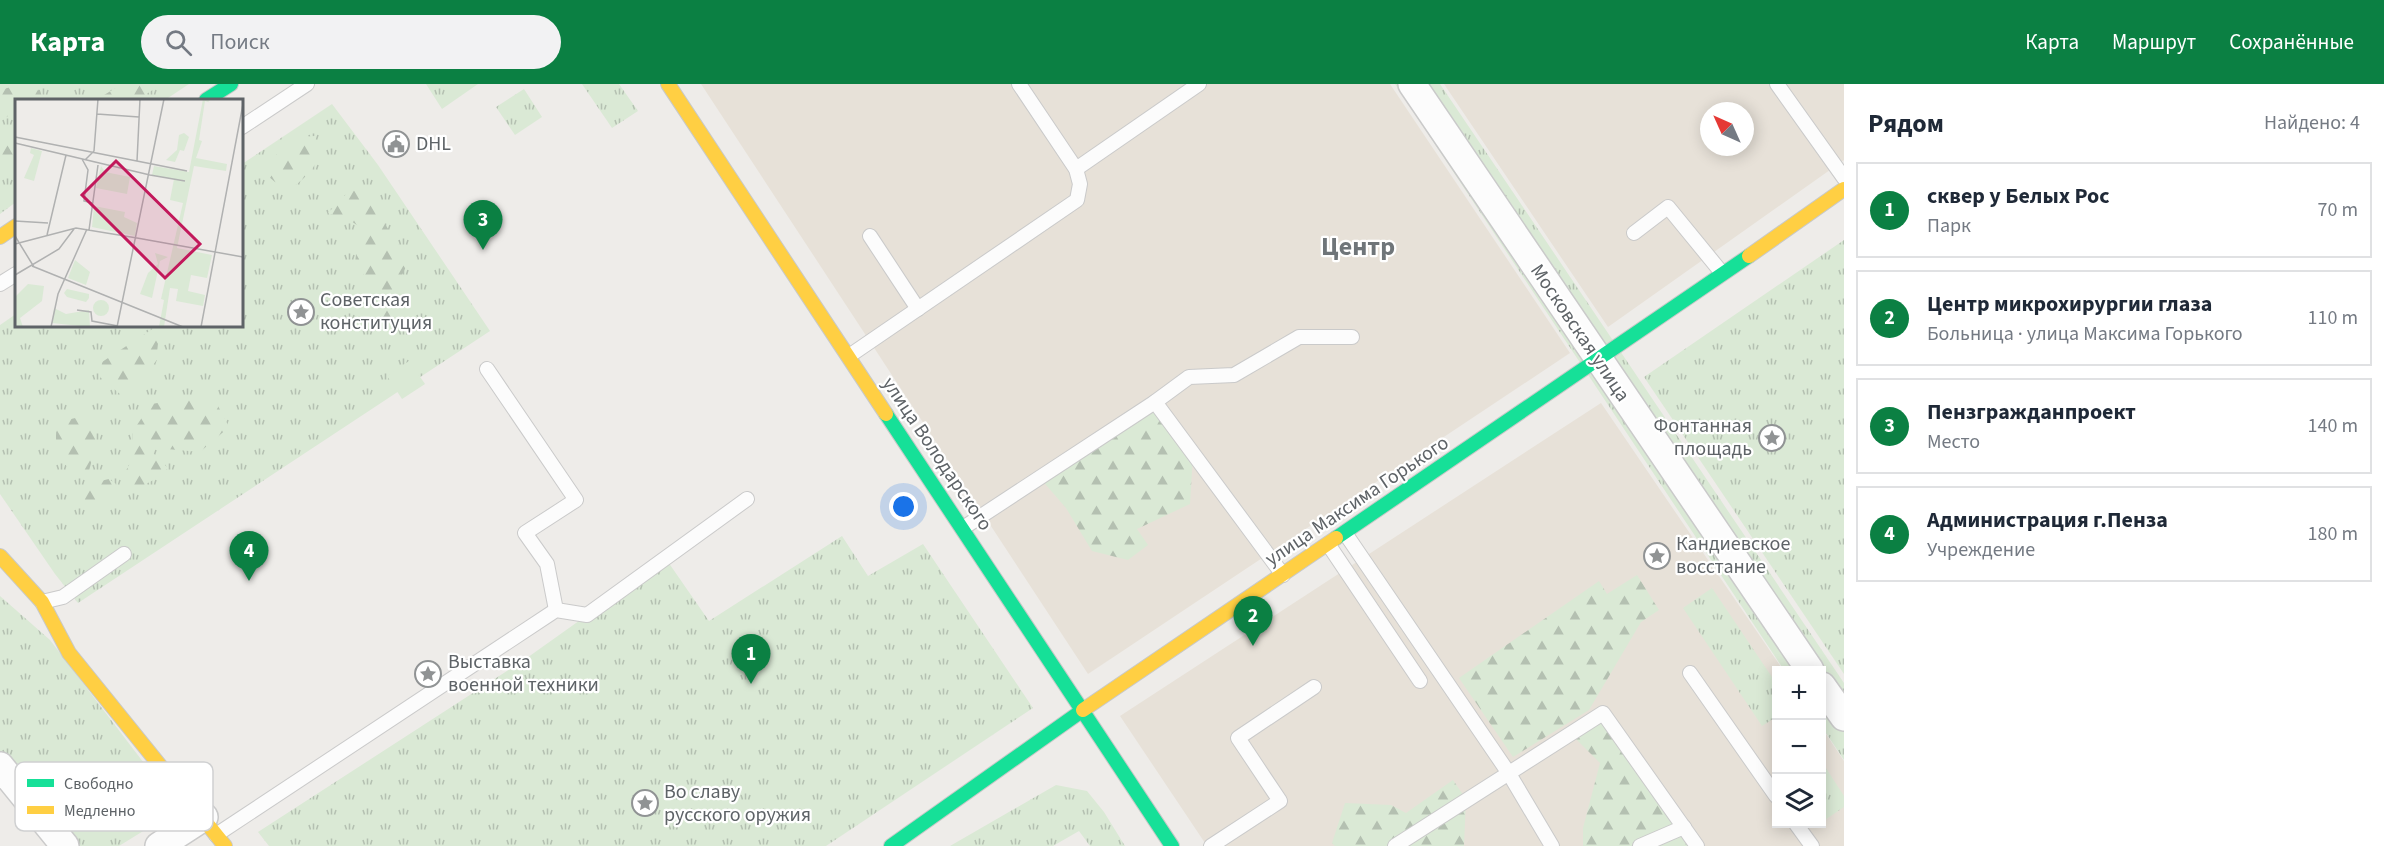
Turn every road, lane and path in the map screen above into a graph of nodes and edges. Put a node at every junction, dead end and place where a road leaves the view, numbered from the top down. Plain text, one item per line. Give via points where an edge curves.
1 (231, 84) edge
2 (279, 84) edge
3 (307, 84) edge
4 (668, 84) edge
5 (1019, 84) edge
6 (1199, 84) edge
7 (1412, 84) edge
8 (1777, 84) edge
9 (288, 96) junction
10 (208, 99) edge
11 (243, 126) edge
12 (1076, 169) junction
13 (1844, 178) edge
14 (1844, 189) edge
15 (15, 227) edge
16 (1634, 233) dead end
17 (870, 236) dead end
18 (0, 237) edge
19 (1722, 273) junction
20 (15, 275) edge
21 (0, 284) edge
22 (918, 309) junction
23 (1352, 337) dead end
24 (849, 356) junction
25 (1598, 359) junction
26 (488, 369) dead end
27 (1155, 402) junction
28 (747, 499) dead end
29 (963, 528) junction
30 (1345, 533) junction
31 (1328, 544) junction
32 (124, 554) dead end
33 (0, 556) edge
34 (1283, 575) junction
35 (42, 603) junction
36 (556, 610) junction
37 (1807, 666) edge
38 (1690, 673) dead end
39 (1420, 681) dead end
40 (1314, 687) dead end
41 (1826, 693) edge
42 (1083, 710) junction
43 (1844, 717) edge
44 (157, 762) edge
45 (0, 766) edge
46 (1508, 772) junction
47 (15, 784) edge
48 (1772, 790) edge
49 (1684, 828) junction
50 (1799, 828) edge
51 (53, 831) edge
52 (215, 833) edge
53 (65, 846) edge
54 (159, 846) edge
55 (891, 846) edge
56 (1172, 846) edge
57 (1211, 846) edge
58 (1395, 846) edge
59 (1552, 846) edge
60 (1640, 846) edge
61 (1697, 846) edge
62 (1812, 846) edge

1 - 10 main road
2 - 9 lane
3 - 9 lane
4 - 24 main road, улица Володарского
5 - 12 lane
6 - 12 lane
7 - 25 street, Московская улица
8 - 13 lane
9 - 11 lane
12 - 22 lane via 1080,184 1077,200
14 - 19 main road, улица Максима Горького
15 - 18 main road
16 - 19 lane via 1668,207
17 - 22 lane
19 - 25 main road, улица Максима Горького
20 - 21 lane
22 - 24 lane
23 - 27 lane via 1299,337 1234,375 1189,377
24 - 29 main road, улица Володарского
25 - 30 main road, улица Максима Горького
25 - 37 street, Московская улица
26 - 36 lane via 576,500 525,533 547,564
27 - 29 lane
27 - 34 lane
28 - 36 lane via 587,615
29 - 42 main road, улица Володарского
30 - 31 main road, улица Максима Горького
30 - 46 lane
31 - 34 main road, улица Максима Горького
31 - 39 lane
32 - 35 lane via 63,597
33 - 35 main road
34 - 42 main road, улица Максима Горького
35 - 44 main road via 69,653
36 - 52 lane
38 - 48 lane
40 - 57 lane via 1238,738 1280,801
41 - 43 street
42 - 55 main road, улица Максима Горького
42 - 56 main road, улица Володарского
45 - 47 street
46 - 49 lane via 1603,713
46 - 58 lane
46 - 59 lane
49 - 60 lane
49 - 61 lane
50 - 62 lane
51 - 53 street
52 - 54 street

